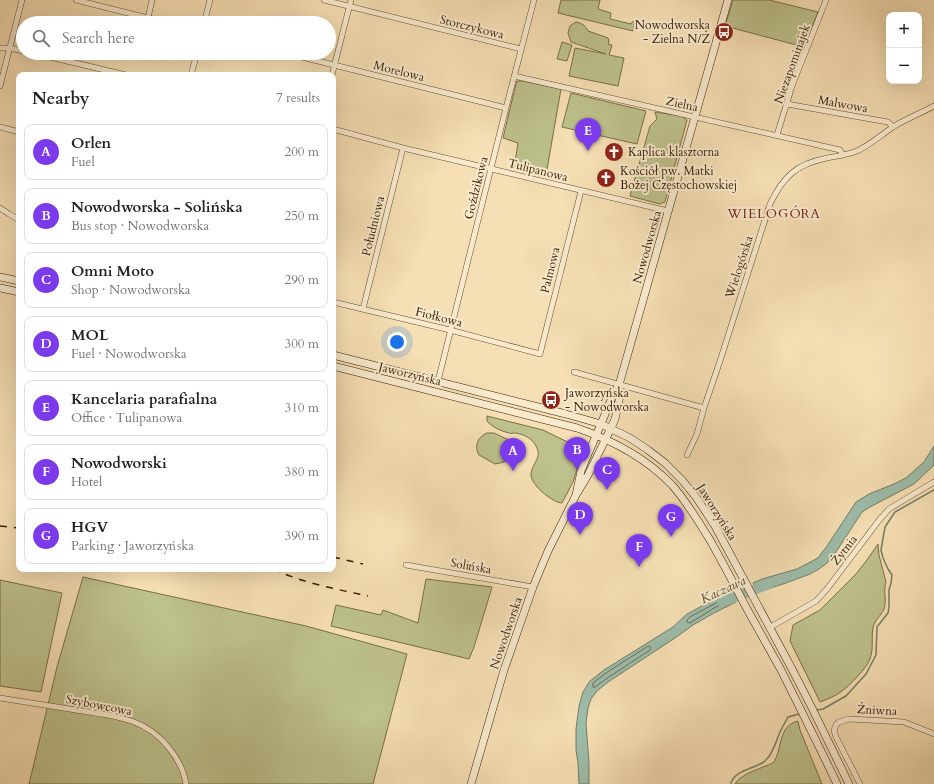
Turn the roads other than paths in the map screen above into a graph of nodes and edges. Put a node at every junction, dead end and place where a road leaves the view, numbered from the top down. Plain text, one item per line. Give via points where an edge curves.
1 (22, 0) edge
2 (76, 0) edge
3 (152, 0) edge
4 (210, 0) edge
5 (324, 0) edge
6 (351, 0) edge
7 (534, 0) edge
8 (728, 0) edge
9 (826, 0) edge
10 (89, 2) edge
11 (349, 7) junction
12 (18, 16) edge
13 (141, 16) edge
14 (148, 16) edge
15 (206, 16) edge
16 (16, 24) edge
17 (0, 48) edge
18 (10, 48) junction
19 (16, 49) edge
20 (521, 49) junction
21 (63, 60) edge
22 (195, 60) edge
23 (315, 60) edge
24 (335, 65) junction
25 (113, 72) edge
26 (192, 72) edge
27 (333, 72) edge
28 (514, 76) junction
29 (0, 86) edge
30 (787, 104) junction
31 (934, 106) edge
32 (506, 108) junction
33 (694, 116) junction
34 (0, 127) edge
35 (893, 127) junction
36 (336, 130) edge
37 (16, 131) edge
38 (777, 135) junction
39 (403, 148) junction
40 (844, 155) junction
41 (491, 169) junction
42 (581, 190) junction
43 (0, 208) edge
44 (668, 211) junction
45 (16, 218) edge
46 (0, 277) edge
47 (16, 280) edge
48 (0, 288) edge
49 (16, 291) edge
50 (336, 303) edge
51 (363, 309) junction
52 (450, 330) junction
53 (540, 354) joint
54 (336, 356) edge
55 (336, 367) edge
56 (574, 372) dead end
57 (438, 381) junction
58 (620, 385) junction
59 (704, 408) junction
60 (601, 424) junction
61 (611, 428) junction
62 (596, 434) junction
63 (606, 439) junction
64 (688, 455) dead end
65 (934, 482) edge
66 (576, 495) junction
67 (406, 565) dead end
68 (533, 587) junction
69 (769, 628) junction
70 (0, 698) edge
71 (934, 734) edge
72 (186, 784) edge
73 (471, 784) edge
74 (837, 784) edge
75 (849, 784) edge
76 (860, 784) edge

1 - 12 street
2 - 10 street
3 - 14 street
4 - 15 street
5 - 11 street, Storczykowa
6 - 11 street
7 - 20 street, Goździkowa
8 - 33 main road, Nowodworska
9 - 30 street, Niezapominajek
10 - 13 street
11 - 20 street, Storczykowa
11 - 24 street
16 - 18 street
17 - 18 street
18 - 19 street
18 - 29 street
20 - 28 street, Goździkowa
21 - 25 street
22 - 26 street
23 - 24 street, Morelowa
24 - 27 street
24 - 32 street, Morelowa
28 - 32 street, Goździkowa
28 - 33 street, Zielna
30 - 35 street, Malwowa via 888,122
30 - 38 street, Niezapominajek
31 - 35 street, Wielogórska
32 - 41 street, Goździkowa
33 - 38 street, Zielna
33 - 44 main road, Nowodworska
34 - 37 street
35 - 40 street, Wielogórska via 857,150
36 - 39 street, Tulipanowa
38 - 40 street, Zielna via 840,150
39 - 41 street, Tulipanowa
39 - 51 street, Południowa
40 - 59 street, Wielogórska via 815,160 803,165 783,181 776,192
41 - 42 street, Tulipanowa
41 - 52 street, Goździkowa
42 - 44 street, Tulipanowa
42 - 53 street, Palmowa
43 - 45 street
44 - 58 main road, Nowodworska
46 - 47 main road
48 - 49 main road
50 - 51 street, Fiołkowa
51 - 52 street, Fiołkowa
52 - 53 street, Fiołkowa
52 - 57 street, Goździkowa
54 - 57 main road, Jaworzyńska
55 - 62 main road, Jaworzyńska
56 - 58 street
57 - 60 main road, Jaworzyńska
58 - 59 street
58 - 60 main road, Nowodworska
58 - 61 main road, Nowodworska via 620,396
59 - 64 street, Wielogórska via 698,434
60 - 61 main road, Jaworzyńska
60 - 62 main road, Nowodworska
61 - 63 main road, Nowodworska
61 - 69 main road, Jaworzyńska via 665,463 696,497
62 - 63 main road, Jaworzyńska
62 - 66 main road, Nowodworska via 581,471
63 - 66 main road, Nowodworska
63 - 74 main road, Jaworzyńska via 654,470 686,502 778,665
65 - 69 street, Żytnia via 889,509 816,601
66 - 68 main road, Nowodworska
67 - 68 street, Solińska
68 - 73 main road, Nowodworska via 504,670
69 - 75 main road, Jaworzyńska
70 - 72 street, Szybowcowa via 111,715 137,722 157,734 168,746 182,769
71 - 76 street, Żniwna via 904,722 849,719 839,722 834,730 836,738

